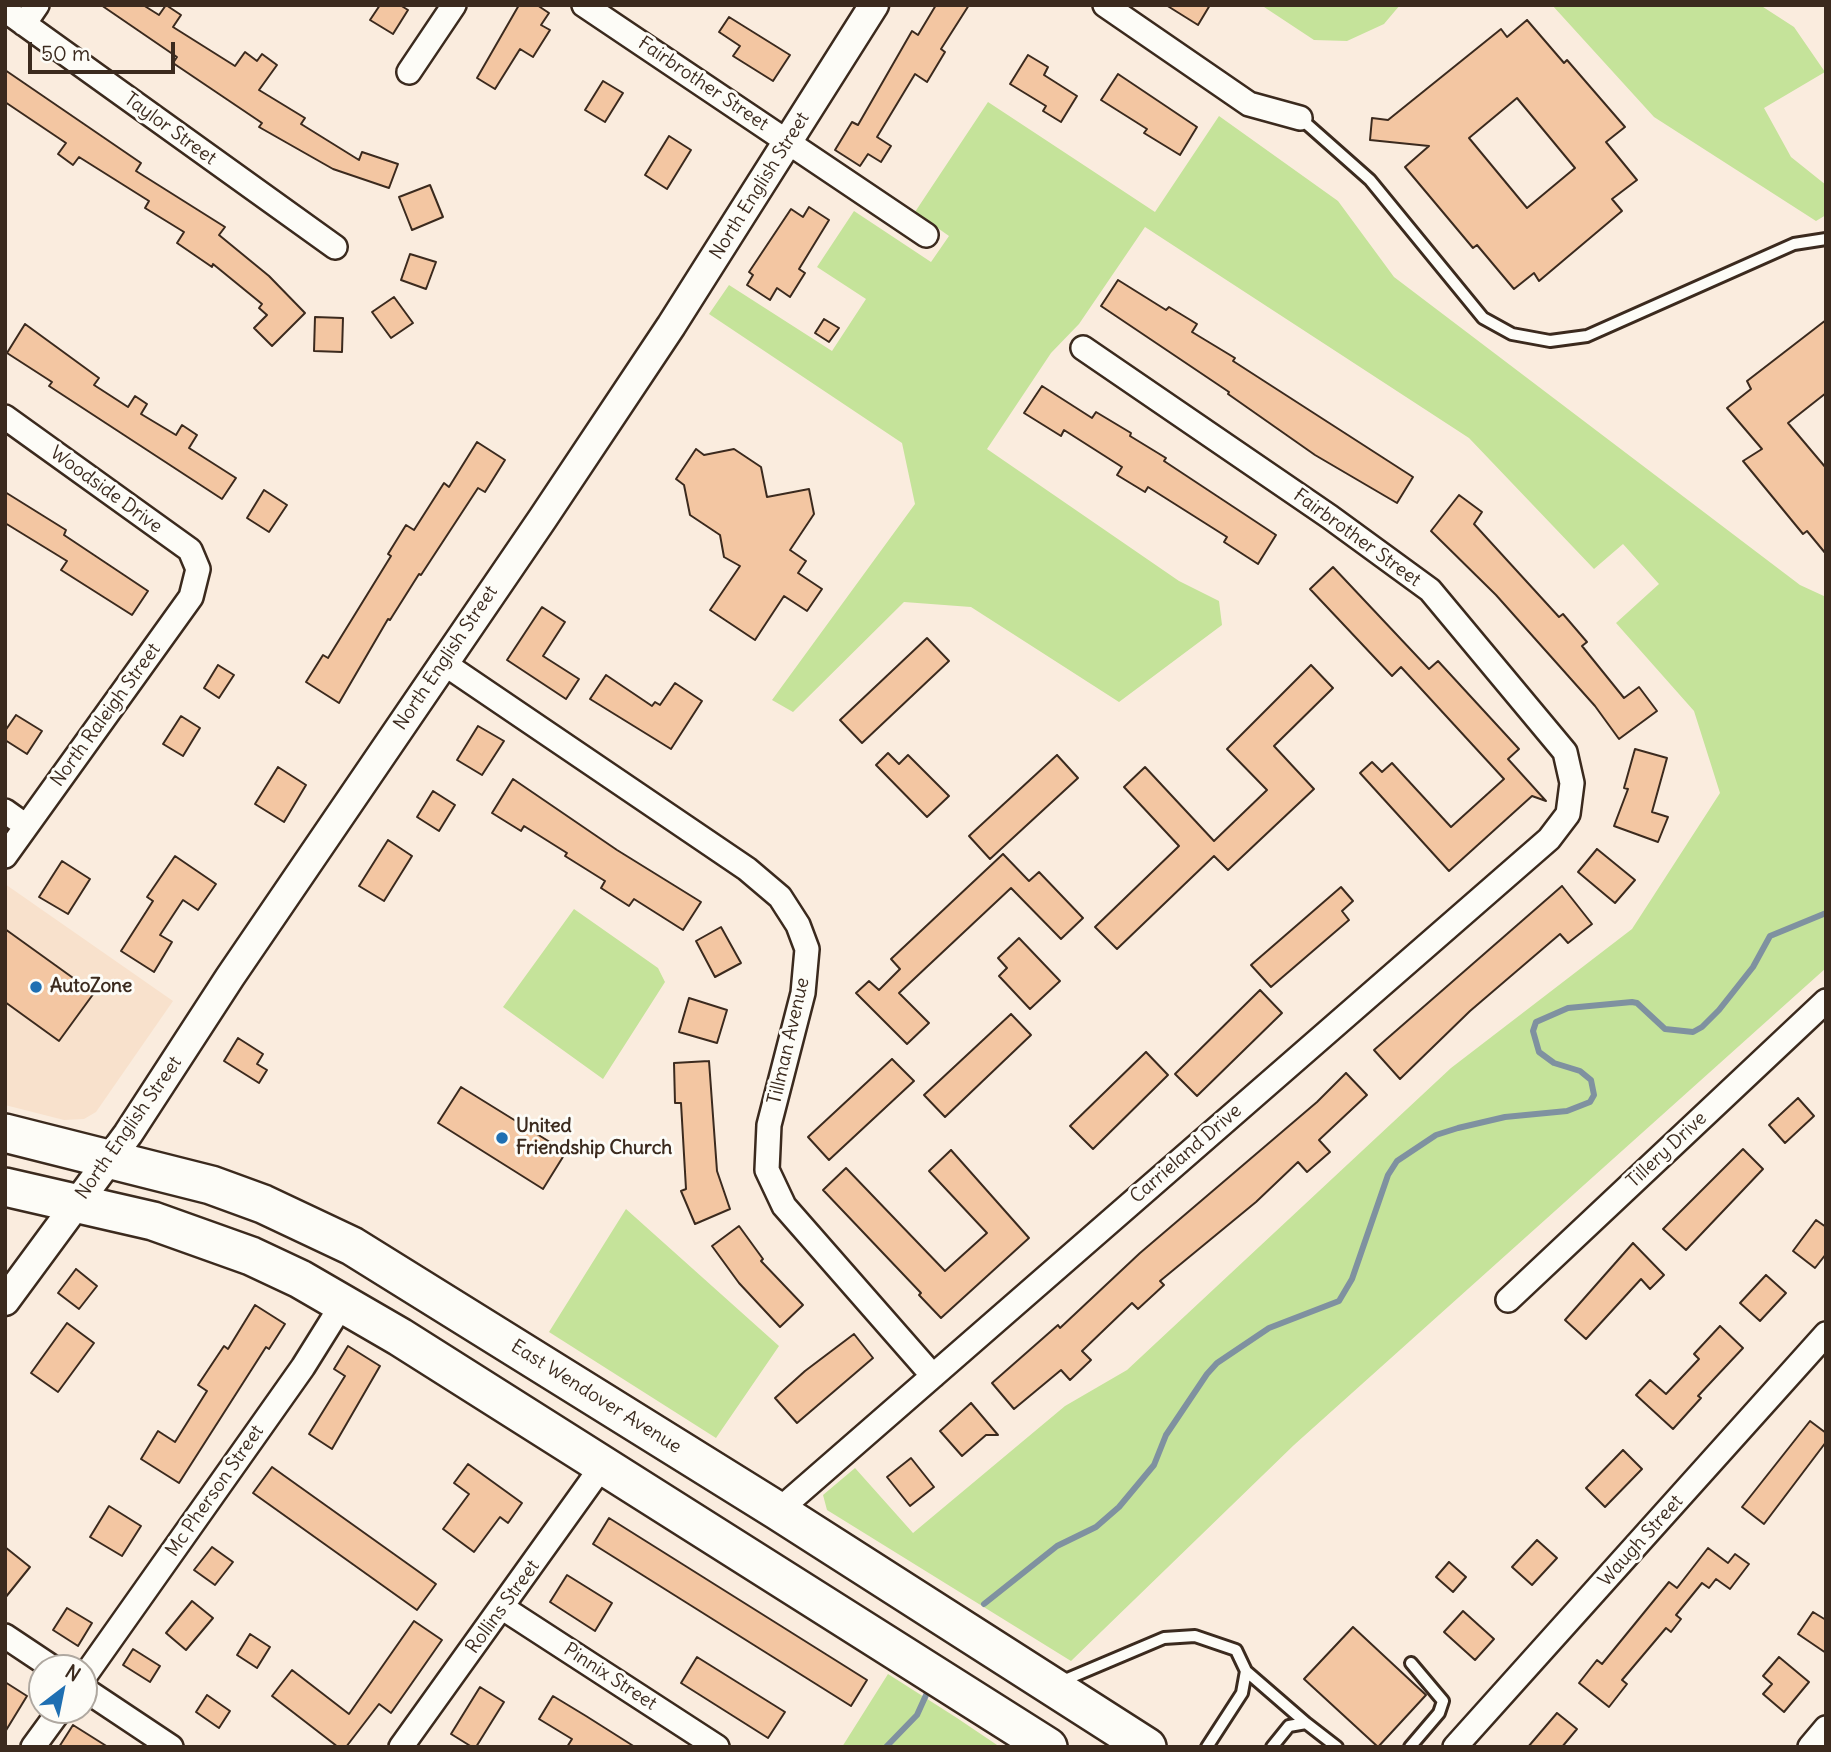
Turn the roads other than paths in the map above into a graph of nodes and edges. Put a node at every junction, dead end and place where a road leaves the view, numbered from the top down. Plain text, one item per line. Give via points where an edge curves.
1 (454, 5) edge
2 (584, 5) edge
3 (874, 5) edge
4 (1105, 5) edge
5 (5, 10) edge
6 (31, 15) edge
7 (409, 72) dead end
8 (1300, 118) joint
9 (788, 141) junction
10 (926, 235) dead end
11 (1826, 239) edge
12 (335, 247) dead end
13 (1083, 348) dead end
14 (5, 417) edge
15 (198, 569) joint
16 (442, 662) junction
17 (1572, 783) joint
18 (5, 811) edge
19 (26, 826) junction
20 (5, 856) edge
21 (1826, 1001) edge
22 (5, 1133) edge
23 (110, 1157) junction
24 (5, 1187) edge
25 (78, 1201) junction
26 (1508, 1300) dead end
27 (5, 1301) edge
28 (343, 1303) junction
29 (1826, 1335) edge
30 (933, 1376) junction
31 (603, 1465) junction
32 (778, 1511) junction
33 (503, 1608) junction
34 (5, 1636) edge
35 (32, 1654) edge
36 (98, 1658) edge
37 (1411, 1663) dead end
38 (1246, 1671) junction
39 (1051, 1686) junction
40 (98, 1698) edge
41 (1306, 1723) junction
42 (50, 1724) edge
43 (1826, 1728) edge
44 (33, 1747) edge
45 (171, 1747) edge
46 (401, 1747) edge
47 (717, 1747) edge
48 (1048, 1747) edge
49 (1147, 1747) edge
50 (1207, 1747) edge
51 (1272, 1747) edge
52 (1337, 1747) edge
53 (1410, 1747) edge
54 (1455, 1747) edge
55 (1810, 1747) edge

1 - 7 street
2 - 9 street, Fairbrother Street
3 - 9 street, North English Street
4 - 8 street via 1249,104
5 - 6 street, Taylor Street
6 - 12 street, Taylor Street
8 - 11 lane via 1370,180 1483,318 1512,334 1550,341 1587,336 1794,244
9 - 10 street, Fairbrother Street
9 - 16 street, North English Street via 663,338
13 - 17 street, Fairbrother Street via 1430,590 1565,752
14 - 15 street, Woodside Drive via 190,551
15 - 19 street, North Raleigh Street via 191,597
16 - 23 street, North English Street
16 - 30 street, Tillman Avenue via 747,869 780,897 807,949 803,993 769,1125 767,1170 784,1206
17 - 30 street, Carrieland Drive via 1568,814 1549,839
18 - 19 street
19 - 20 street, North Raleigh Street
21 - 26 street, Tillery Drive
22 - 23 highway, East Wendover Avenue
23 - 25 street, North English Street
23 - 32 highway, East Wendover Avenue via 263,1204 352,1246
24 - 25 highway
25 - 27 street, North English Street
25 - 28 highway via 205,1238
28 - 31 highway
28 - 36 street, Mc Pherson Street
29 - 54 street, Waugh Street
30 - 32 street, Carrieland Drive
31 - 33 street, Rollins Street
31 - 48 highway
32 - 39 highway, East Wendover Avenue
33 - 46 street, Rollins Street
33 - 47 street, Pinnix Street
34 - 35 street
37 - 53 lane via 1443,1701 1439,1713
38 - 39 lane via 1236,1650 1195,1636 1164,1638
38 - 41 lane
38 - 50 lane via 1242,1693
39 - 49 highway, East Wendover Avenue
40 - 45 street
41 - 51 lane via 1289,1726
41 - 52 lane
42 - 44 street
43 - 55 street

